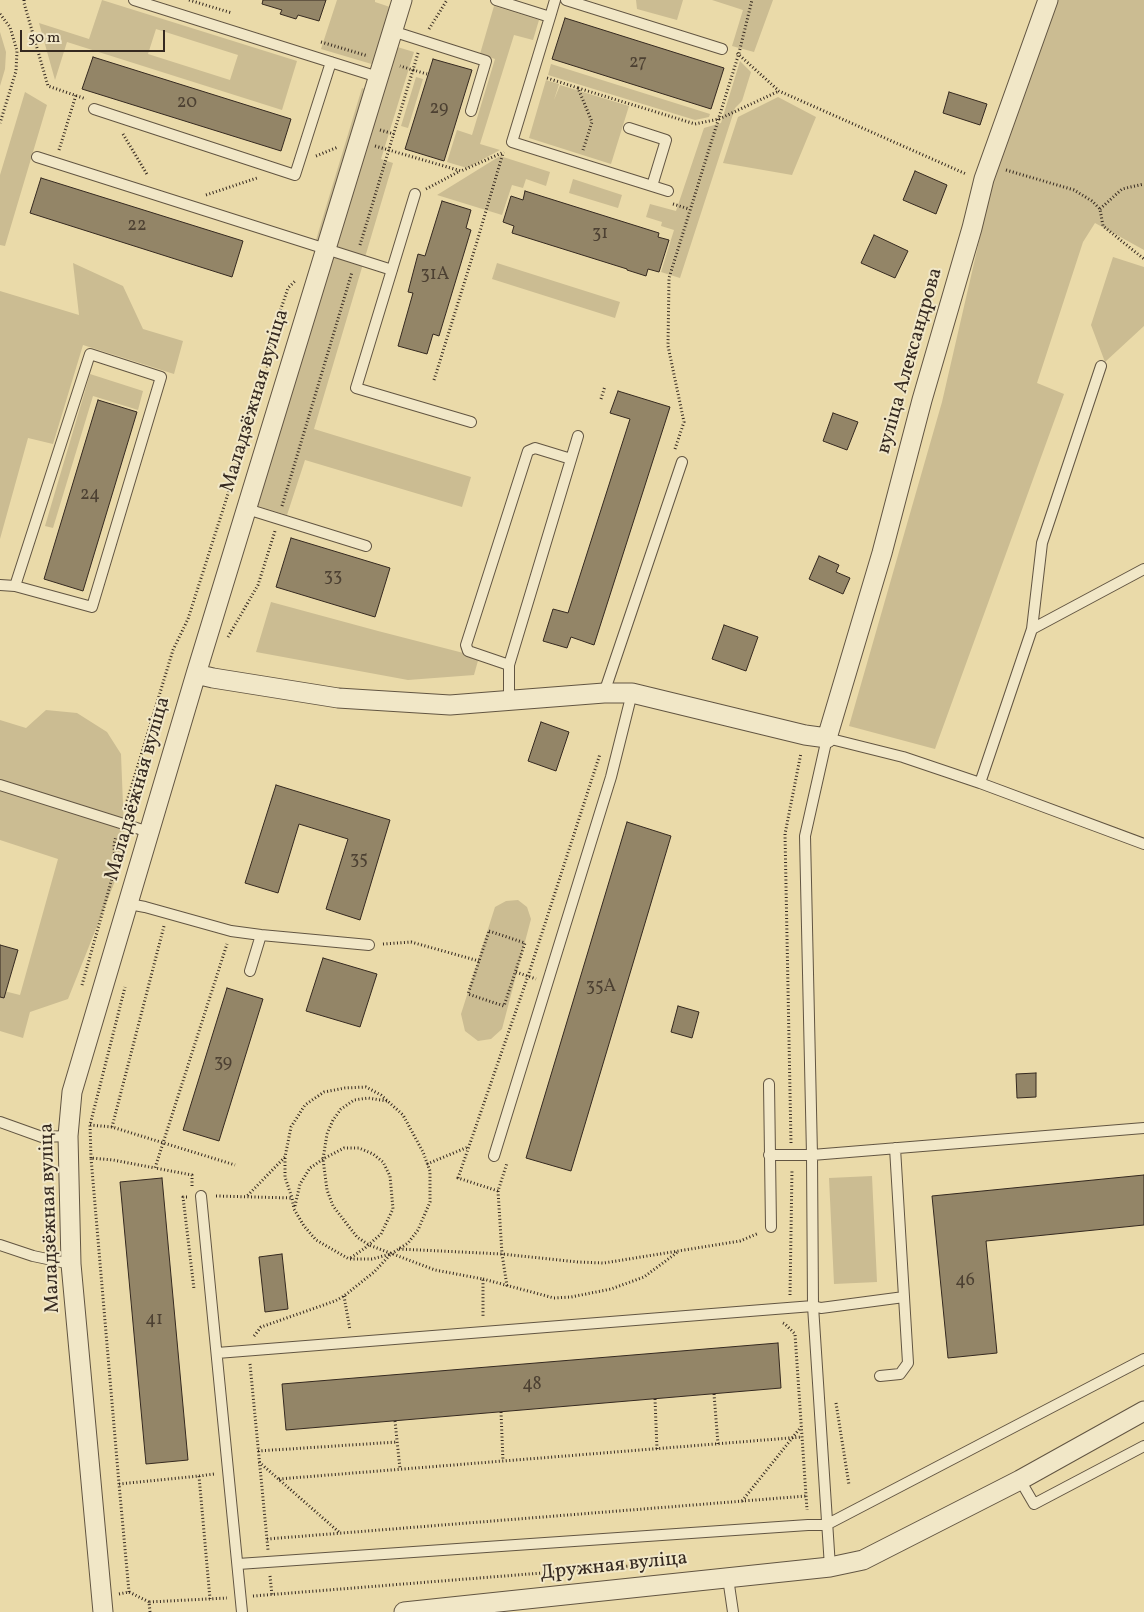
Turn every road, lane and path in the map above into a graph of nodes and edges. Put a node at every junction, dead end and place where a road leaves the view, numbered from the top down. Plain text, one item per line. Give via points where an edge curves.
1 (24, 0) edge
2 (134, 0) edge
3 (402, 0) edge
4 (496, 0) edge
5 (555, 0) edge
6 (566, 0) edge
7 (752, 0) edge
8 (1048, 0) edge
9 (0, 14) edge
10 (550, 17) junction
11 (392, 32) junction
12 (314, 40) dead end
13 (722, 49) joint
14 (738, 53) junction
15 (331, 62) junction
16 (381, 69) junction
17 (533, 73) junction
18 (578, 88) junction
19 (779, 91) junction
20 (94, 109) dead end
21 (471, 112) dead end
22 (719, 119) junction
23 (0, 123) edge
24 (629, 128) dead end
25 (512, 142) junction
26 (389, 150) junction
27 (503, 152) junction
28 (37, 157) dead end
29 (56, 162) junction
30 (579, 163) junction
31 (461, 171) junction
32 (986, 172) junction
33 (1144, 184) edge
34 (652, 186) junction
35 (668, 191) dead end
36 (415, 194) joint
37 (1100, 208) junction
38 (326, 248) junction
39 (356, 258) junction
40 (1144, 259) edge
41 (392, 270) junction
42 (669, 278) dead end
43 (1101, 366) dead end
44 (434, 380) dead end
45 (605, 386) dead end
46 (318, 388) dead end
47 (601, 399) dead end
48 (472, 422) dead end
49 (578, 436) dead end
50 (572, 459) junction
51 (682, 462) dead end
52 (247, 509) junction
53 (366, 546) dead end
54 (1144, 569) edge
55 (0, 585) edge
56 (14, 586) junction
57 (1032, 629) junction
58 (509, 665) junction
59 (196, 674) junction
60 (632, 693) junction
61 (604, 694) junction
62 (509, 700) junction
63 (805, 735) junction
64 (827, 738) junction
65 (601, 751) dead end
66 (980, 783) junction
67 (0, 785) edge
68 (149, 832) junction
69 (1144, 844) edge
70 (129, 904) junction
71 (168, 914) junction
72 (261, 935) junction
73 (369, 945) joint
74 (479, 961) junction
75 (250, 971) dead end
76 (516, 972) junction
77 (528, 976) junction
78 (126, 983) dead end
79 (769, 1084) dead end
80 (388, 1101) junction
81 (0, 1122) edge
82 (90, 1125) junction
83 (112, 1127) junction
84 (1144, 1128) edge
85 (68, 1136) junction
86 (468, 1147) junction
87 (894, 1148) junction
88 (770, 1155) junction
89 (792, 1155) junction
90 (812, 1155) junction
91 (494, 1156) dead end
92 (284, 1157) junction
93 (91, 1158) junction
94 (323, 1159) junction
95 (427, 1164) junction
96 (235, 1165) dead end
97 (155, 1168) dead end
98 (201, 1196) joint
99 (247, 1196) junction
100 (292, 1198) junction
101 (294, 1209) junction
102 (772, 1227) joint
103 (0, 1245) edge
104 (369, 1245) junction
105 (398, 1249) junction
106 (680, 1251) junction
107 (391, 1254) junction
108 (502, 1254) junction
109 (349, 1259) junction
110 (71, 1264) junction
111 (483, 1279) junction
112 (507, 1286) junction
113 (344, 1296) junction
114 (904, 1297) junction
115 (813, 1306) junction
116 (790, 1308) junction
117 (777, 1322) dead end
118 (483, 1332) junction
119 (353, 1342) junction
120 (246, 1350) junction
121 (217, 1353) junction
122 (1144, 1359) edge
123 (880, 1376) dead end
124 (714, 1394) dead end
125 (655, 1399) dead end
126 (1144, 1411) edge
127 (501, 1412) dead end
128 (395, 1421) dead end
129 (802, 1426) junction
130 (802, 1437) junction
131 (792, 1438) junction
132 (397, 1442) junction
133 (718, 1444) junction
134 (1144, 1446) edge
135 (657, 1449) junction
136 (258, 1451) junction
137 (503, 1461) junction
138 (259, 1462) junction
139 (400, 1470) junction
140 (279, 1480) junction
141 (1020, 1480) junction
142 (119, 1484) junction
143 (806, 1496) junction
144 (741, 1502) junction
145 (808, 1525) junction
146 (826, 1525) junction
147 (341, 1534) junction
148 (266, 1539) junction
149 (269, 1562) junction
150 (238, 1564) junction
151 (664, 1564) dead end
152 (830, 1567) junction
153 (728, 1578) junction
154 (129, 1592) dead end
155 (272, 1595) junction
156 (241, 1597) junction
157 (210, 1599) junction
158 (103, 1612) edge
159 (150, 1612) edge
160 (242, 1612) edge
161 (404, 1612) edge
162 (734, 1612) edge

1 - 29 path via 48,86 76,95
2 - 15 lane
3 - 11 street, Маладзёжная вуліца
4 - 10 lane
5 - 10 lane
6 - 13 lane
7 - 14 path
8 - 32 street, вуліца Александрова
9 - 23 path via 10,27 17,51 16,70
10 - 17 lane
11 - 16 street, Маладзёжная вуліца
11 - 21 lane via 486,61
12 - 16 path
13 - 14 path
14 - 19 path
14 - 22 path
15 - 16 lane
15 - 20 lane via 296,175
16 - 26 path via 413,70
16 - 38 street, Маладзёжная вуліца
17 - 18 path
17 - 25 lane
18 - 22 path via 694,124
18 - 30 path via 592,122
19 - 22 path
19 - 32 path via 960,172
22 - 42 path
24 - 34 lane via 666,140
25 - 27 path
25 - 30 lane
26 - 31 path
26 - 39 path
27 - 31 path
27 - 44 path
28 - 29 lane
29 - 38 lane
30 - 34 lane
31 - 36 path
32 - 37 path via 1074,190
32 - 64 street, вуліца Александрова via 882,553
33 - 37 path via 1122,189
34 - 35 lane
36 - 41 lane
37 - 40 path via 1103,226
38 - 39 lane
38 - 52 street, Маладзёжная вуліца
39 - 41 lane
39 - 46 path
41 - 48 lane via 356,388
43 - 57 lane via 1042,543
45 - 47 path
49 - 50 lane
50 - 58 lane
50 - 58 lane via 535,448 528,451 466,645 468,651
51 - 61 lane
52 - 53 lane
52 - 59 street, Маладзёжная вуліца
54 - 57 lane
55 - 56 lane
56 - 56 lane via 92,607 161,377 90,354
57 - 66 lane
58 - 62 lane
59 - 62 street via 338,698 450,705
59 - 68 street, Маладзёжная вуліца
60 - 61 street
60 - 63 street
60 - 91 lane via 611,778
61 - 62 street
63 - 64 street
63 - 89 path via 785,834
64 - 66 lane via 903,757
64 - 90 lane via 805,836
65 - 77 path
66 - 69 lane
67 - 68 lane
68 - 70 street, Маладзёжная вуліца
70 - 71 lane
70 - 85 street, Маладзёжная вуліца via 72,1092
71 - 72 lane via 231,931
71 - 83 path
72 - 73 lane
72 - 75 lane
73 - 74 path via 411,942
74 - 76 path via 489,931 525,943
74 - 76 path via 468,994 504,1006
76 - 77 path
77 - 86 path
78 - 82 path
79 - 88 lane
80 - 92 path via 366,1087 324,1092 305,1105 291,1127
80 - 94 path via 354,1100 341,1109 333,1120
80 - 95 path via 403,1115
81 - 85 lane via 42,1137
82 - 83 path
82 - 93 path
83 - 96 path
84 - 87 lane
85 - 110 street, Маладзёжная вуліца
86 - 95 path
86 - 108 path via 458,1178 498,1191
87 - 90 lane
87 - 114 lane
88 - 89 lane
88 - 102 lane
89 - 90 lane
89 - 116 path
90 - 115 lane
92 - 99 path
92 - 100 path via 285,1177
93 - 97 path
93 - 142 path
94 - 101 path via 310,1168 300,1184
94 - 104 path via 327,1190 333,1206 357,1237
94 - 104 path via 344,1148 359,1148 383,1162 390,1176 393,1209 381,1234
95 - 105 path via 430,1202 418,1230 408,1243
98 - 99 path
98 - 121 lane
99 - 100 path
100 - 101 path
101 - 109 path via 316,1240
102 - 106 path via 740,1241
103 - 110 lane
104 - 107 path
104 - 109 path
105 - 107 path
105 - 108 path
106 - 108 path via 604,1263
106 - 112 path via 644,1277 586,1294 554,1298
107 - 109 path via 372,1259
107 - 111 path via 435,1270
107 - 113 path
108 - 112 path
110 - 158 street, Маладзёжная вуліца
111 - 112 path
111 - 118 path
113 - 119 path
113 - 120 path via 261,1327 246,1345
114 - 115 lane via 821,1308
114 - 123 lane via 908,1364 900,1374
115 - 116 lane
115 - 146 lane
116 - 118 lane
117 - 129 path via 785,1324 795,1334
118 - 119 lane
119 - 120 lane
120 - 121 lane
120 - 136 path via 250,1360
121 - 150 lane
122 - 146 lane
124 - 133 path
125 - 135 path
126 - 141 street, Дружная вуліца
127 - 137 path
128 - 132 path
129 - 130 path
129 - 131 path
130 - 131 path
130 - 143 path
131 - 133 path
131 - 144 path
132 - 136 path
132 - 139 path
133 - 135 path
134 - 141 lane via 1034,1504
135 - 137 path
136 - 138 path
137 - 139 path
138 - 140 path
138 - 148 path
139 - 140 path
140 - 147 path
141 - 152 street, Дружная вуліца via 863,1560
142 - 154 path
142 - 157 path via 199,1476
143 - 144 path
143 - 145 path
144 - 147 path
145 - 146 lane
145 - 149 lane
146 - 152 lane
147 - 148 path
148 - 149 path
149 - 150 lane
149 - 155 path
150 - 156 lane
151 - 155 path
152 - 153 street, Дружная вуліца
153 - 161 street, Дружная вуліца
153 - 162 lane
155 - 156 path
156 - 157 path
156 - 160 lane
157 - 159 path via 148,1602

